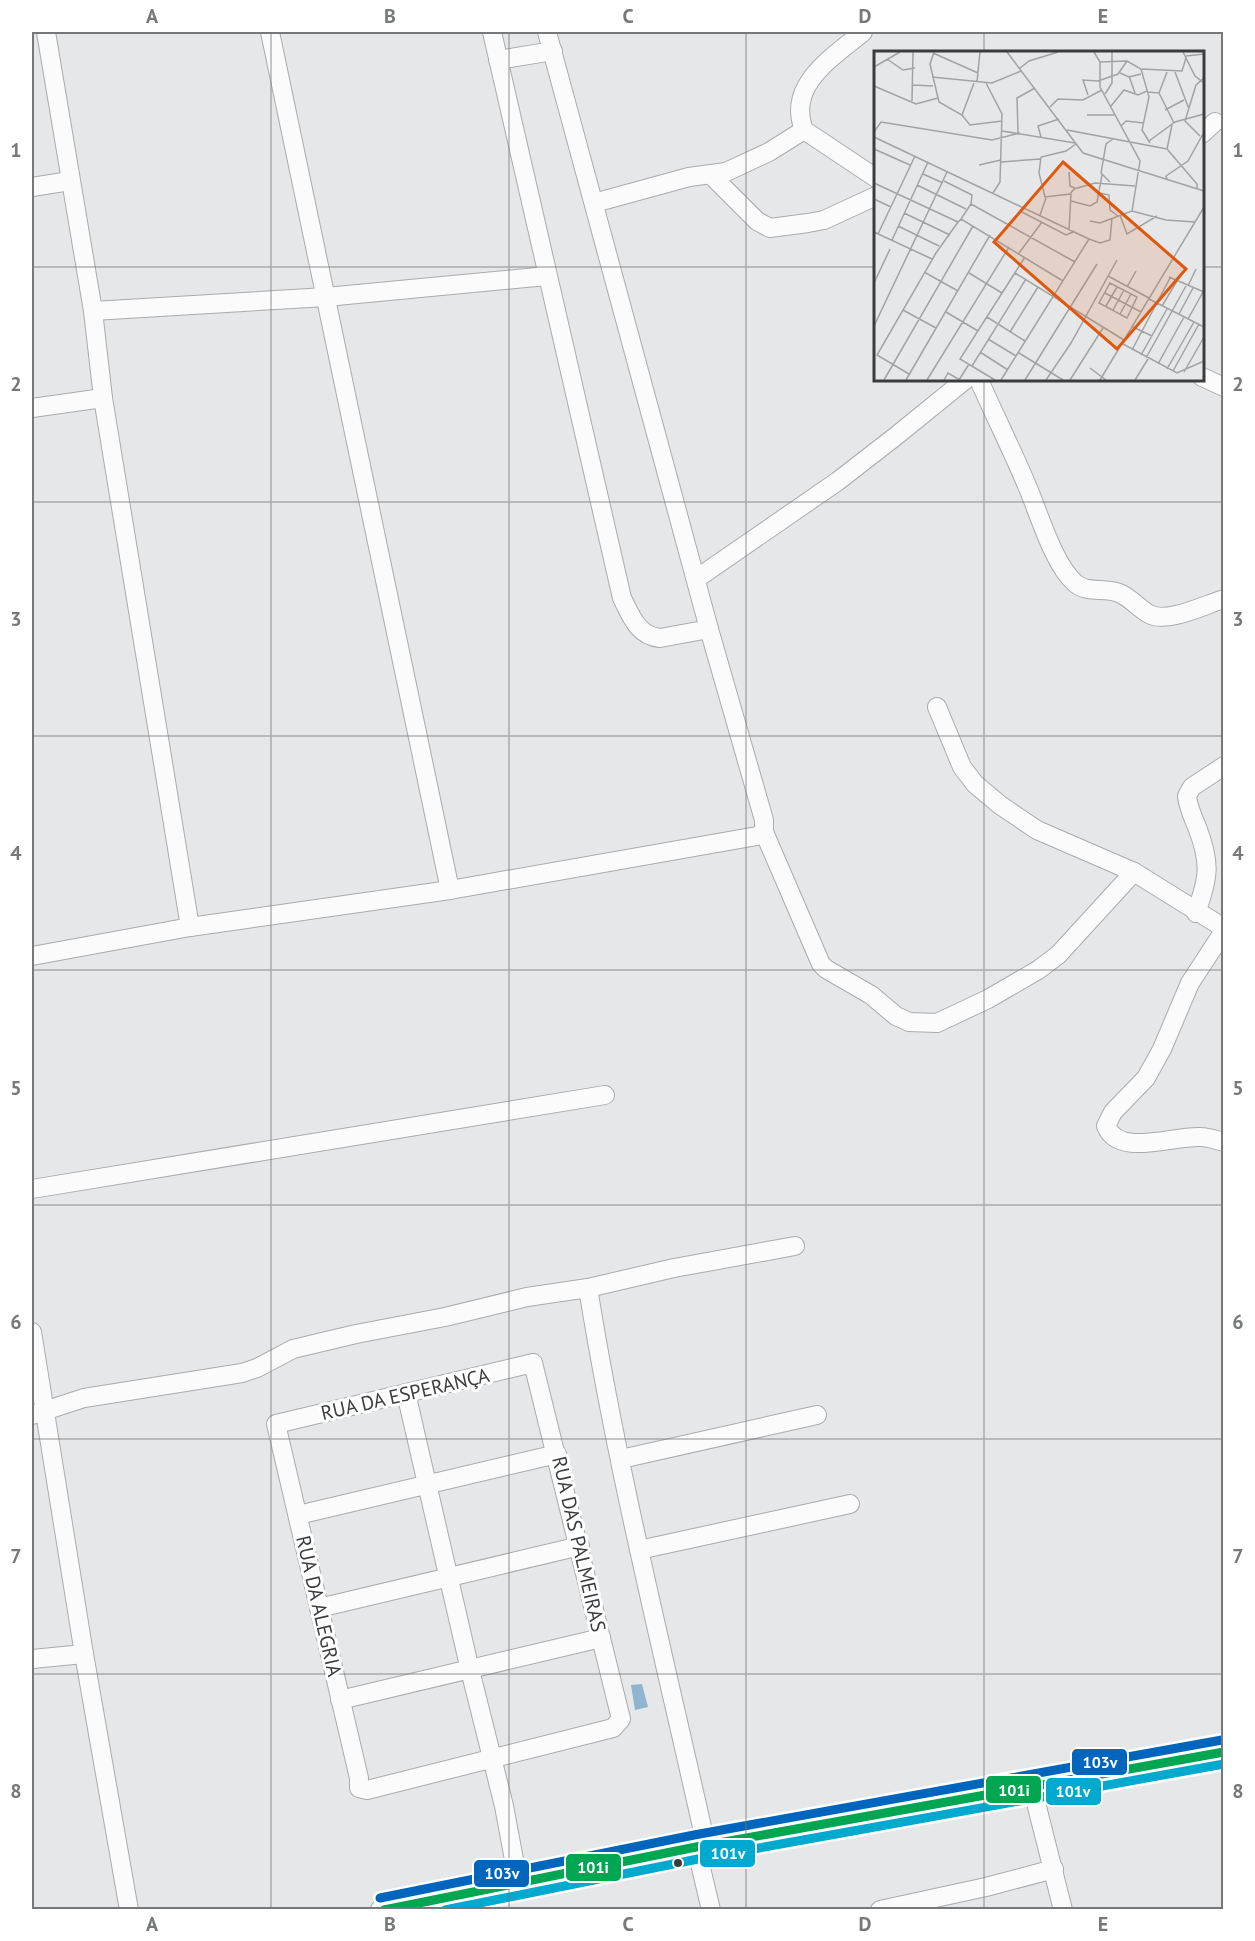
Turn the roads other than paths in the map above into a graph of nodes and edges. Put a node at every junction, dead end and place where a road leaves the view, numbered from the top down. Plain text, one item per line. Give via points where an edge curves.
1 (46, 32) edge
2 (270, 32) edge
3 (492, 32) edge
4 (548, 32) edge
5 (862, 32) edge
6 (553, 51) junction
7 (498, 60) junction
8 (804, 130) junction
9 (711, 175) junction
10 (874, 177) edge
11 (70, 181) junction
12 (32, 187) edge
13 (874, 197) edge
14 (594, 203) junction
15 (547, 276) junction
16 (326, 297) junction
17 (93, 312) junction
18 (1204, 377) edge
19 (964, 381) edge
20 (979, 381) edge
21 (1224, 387) edge
22 (103, 398) junction
23 (32, 408) edge
24 (696, 579) junction
25 (1224, 599) edge
26 (709, 629) junction
27 (937, 707) dead end
28 (1224, 766) edge
29 (764, 832) junction
30 (1134, 872) junction
31 (450, 890) junction
32 (1196, 913) junction
33 (190, 927) junction
34 (1224, 930) edge
35 (32, 956) edge
36 (605, 1095) dead end
37 (1224, 1142) edge
38 (32, 1189) edge
39 (795, 1246) dead end
40 (588, 1288) junction
41 (32, 1332) edge
42 (534, 1363) joint
43 (406, 1393) junction
44 (38, 1413) edge
45 (817, 1415) dead end
46 (276, 1424) joint
47 (557, 1454) junction
48 (621, 1459) junction
49 (428, 1484) junction
50 (850, 1504) dead end
51 (298, 1515) junction
52 (580, 1546) junction
53 (639, 1550) junction
54 (450, 1578) junction
55 (319, 1608) junction
56 (601, 1638) junction
57 (84, 1654) junction
58 (32, 1659) edge
59 (470, 1670) junction
60 (340, 1700) junction
61 (1224, 1752) edge
62 (492, 1757) junction
63 (1032, 1787) junction
64 (701, 1846) junction
65 (1054, 1869) junction
66 (518, 1881) junction
67 (129, 1910) edge
68 (382, 1910) edge
69 (711, 1910) edge
70 (880, 1910) edge
71 (1063, 1910) edge

1 - 11 street
2 - 16 street
3 - 7 street
4 - 6 street
5 - 8 street via 816,72 806,87 798,111
6 - 7 street
6 - 14 street
7 - 15 street
8 - 9 street via 741,166
8 - 10 street
9 - 13 street via 757,221 770,228 824,220
9 - 14 street via 689,177
11 - 12 street
11 - 17 street
14 - 24 street
15 - 16 street
15 - 26 street via 622,598 640,630 653,637
16 - 17 street
16 - 31 street
17 - 22 street
18 - 21 street
19 - 24 street via 838,481
20 - 25 street via 1051,545 1074,583 1092,590 1120,593 1158,617
22 - 23 street
22 - 33 street
24 - 26 street
26 - 29 street via 764,820
27 - 30 street via 962,767 1000,805 1037,830
28 - 32 street via 1192,787 1187,796 1208,871
29 - 30 street via 820,964 897,1016 924,1024 937,1023 988,999 1058,955
29 - 31 street via 757,837
30 - 32 street
31 - 33 street
32 - 34 street
33 - 35 street
34 - 37 street via 1190,983 1146,1078 1113,1112 1106,1126 1109,1134 1120,1141 1141,1143 1201,1137
36 - 38 street
39 - 40 street
40 - 44 street via 527,1297 356,1334 293,1349 242,1373 84,1398
40 - 48 street
41 - 44 street
42 - 43 street, RUA DA ESPERANÇA
42 - 47 street, RUA DAS PALMEIRAS
43 - 46 street, RUA DA ESPERANÇA
43 - 49 street
44 - 57 street
45 - 48 street
46 - 51 street, RUA DA ALEGRIA
47 - 49 street
47 - 52 street, RUA DAS PALMEIRAS
48 - 53 street
49 - 51 street
49 - 54 street
50 - 53 street
51 - 55 street, RUA DA ALEGRIA
52 - 54 street
52 - 56 street, RUA DAS PALMEIRAS
53 - 64 street
54 - 55 street
54 - 59 street
55 - 60 street, RUA DA ALEGRIA
56 - 59 street
56 - 62 street, RUA DAS PALMEIRAS via 621,1719 618,1724
57 - 58 street
57 - 67 street
59 - 60 street
59 - 62 street
60 - 62 street, RUA DA ALEGRIA via 359,1788 367,1790
61 - 63 main road
62 - 66 street
63 - 64 main road
63 - 65 street
64 - 66 main road
64 - 69 street
65 - 70 street
65 - 71 street
66 - 68 main road

